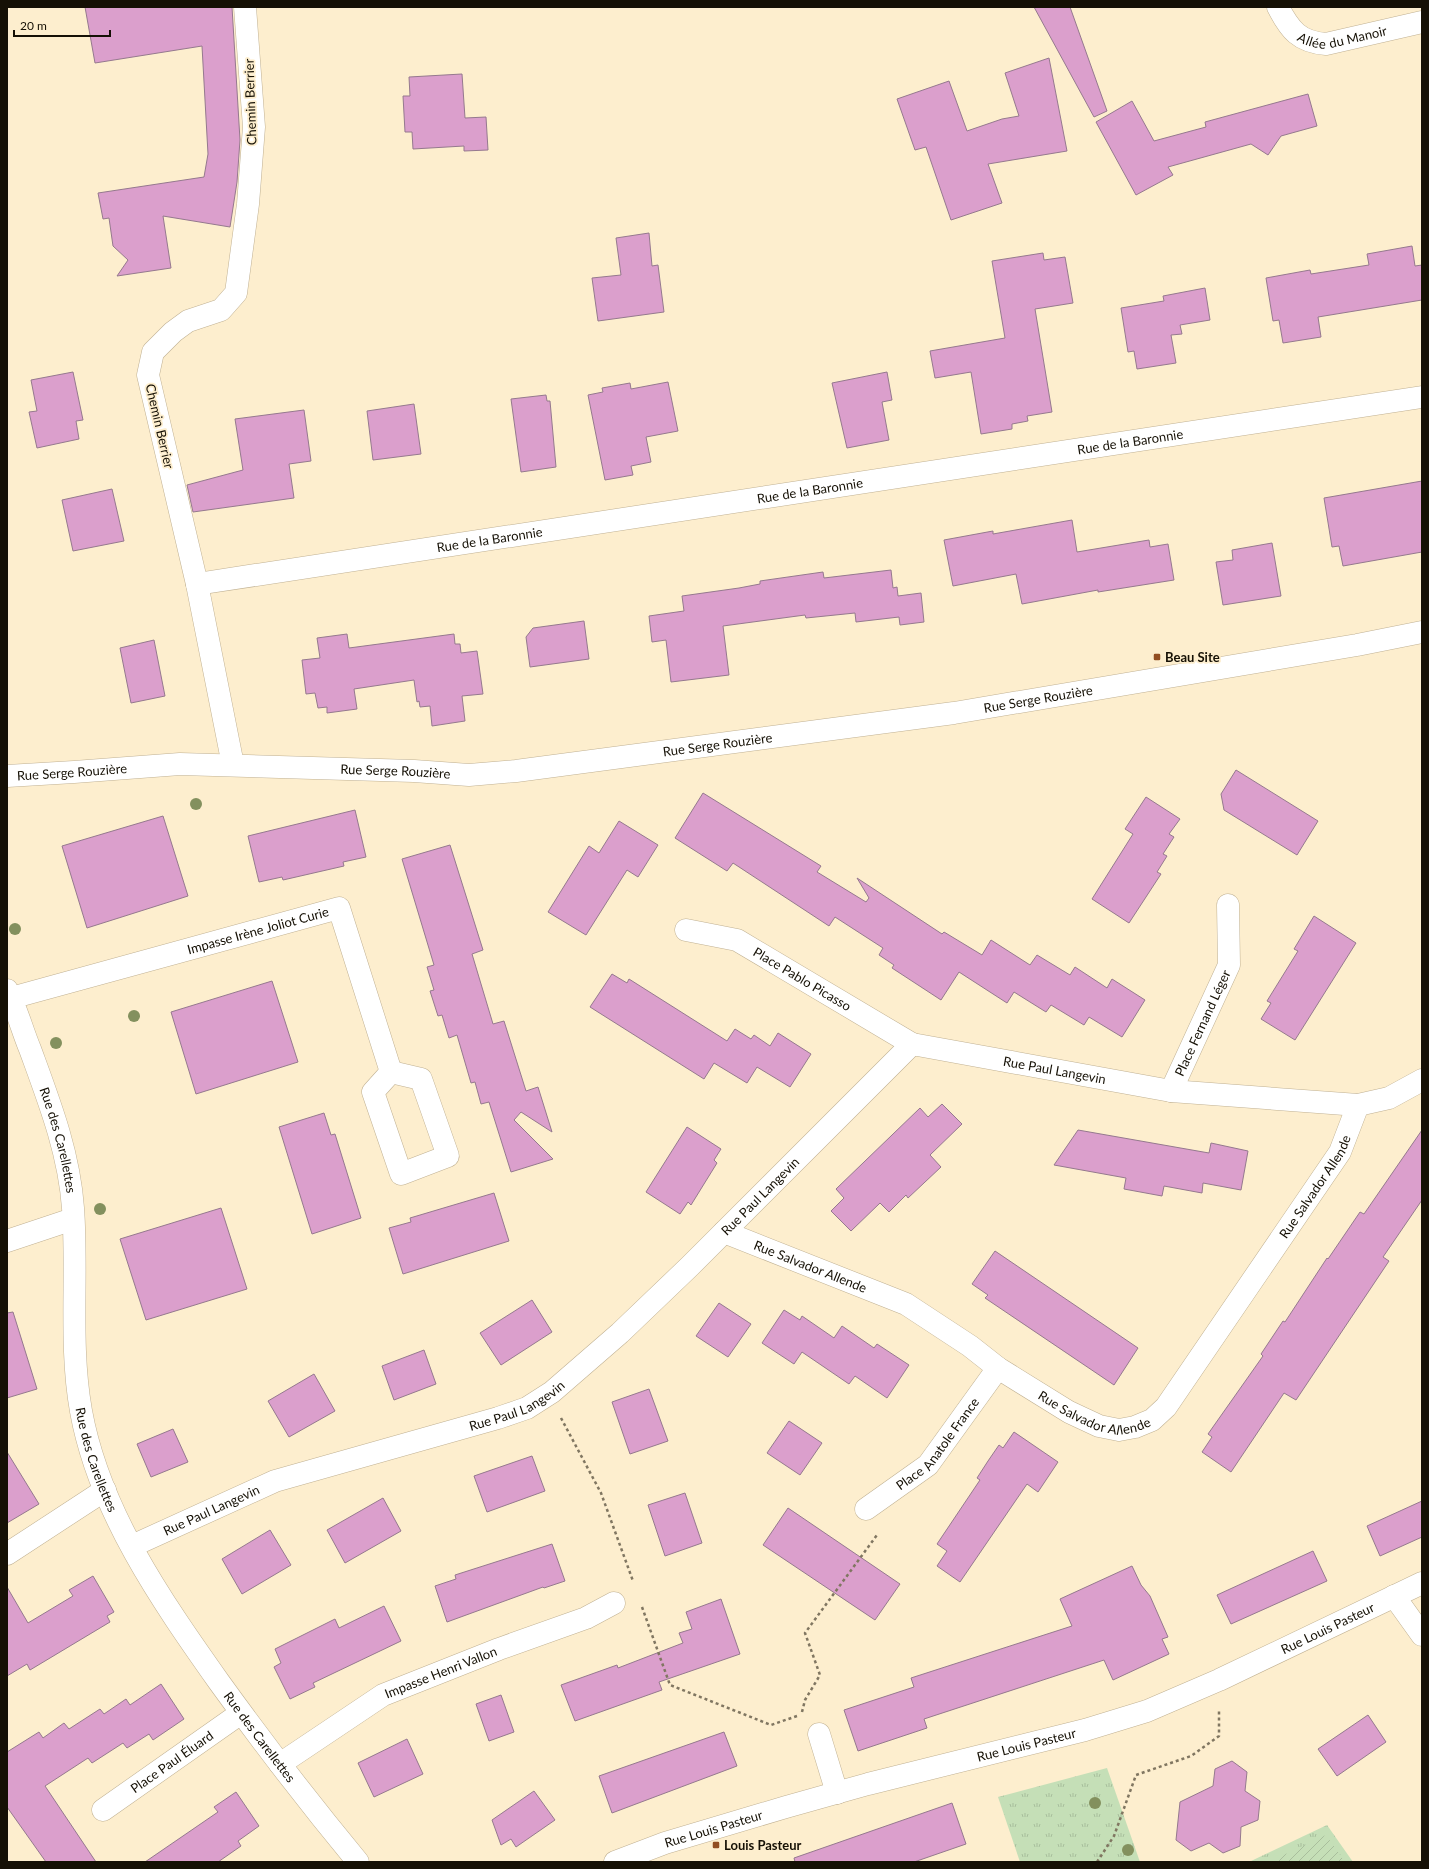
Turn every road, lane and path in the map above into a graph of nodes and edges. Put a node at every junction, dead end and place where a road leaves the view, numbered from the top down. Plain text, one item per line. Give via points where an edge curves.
1 (245, 7) edge
2 (1278, 7) edge
3 (1422, 22) edge
4 (1422, 397) edge
5 (197, 584) junction
6 (1422, 632) edge
7 (233, 765) junction
8 (7, 776) edge
9 (1228, 906) dead end
10 (686, 930) dead end
11 (9, 994) edge
12 (912, 1044) junction
13 (391, 1072) junction
14 (1422, 1080) edge
15 (1171, 1091) junction
16 (1358, 1106) junction
17 (74, 1219) junction
18 (724, 1232) junction
19 (7, 1241) edge
20 (998, 1368) junction
21 (548, 1394) junction
22 (105, 1490) junction
23 (866, 1509) dead end
24 (877, 1535) dead end
25 (132, 1546) junction
26 (7, 1554) edge
27 (633, 1582) dead end
28 (1422, 1583) edge
29 (1394, 1596) junction
30 (614, 1603) dead end
31 (641, 1604) dead end
32 (1422, 1635) edge
33 (1219, 1708) dead end
34 (241, 1713) junction
35 (819, 1734) dead end
36 (280, 1764) junction
37 (837, 1793) junction
38 (103, 1810) dead end
39 (358, 1862) edge
40 (615, 1862) edge
41 (1097, 1862) edge

1 - 5 street, Chemin Berrier via 254,127 248,204 236,293 221,310 188,321 173,332 153,352 148,375
2 - 3 street, Allée du Manoir via 1286,22 1311,43 1326,44
4 - 5 street, Rue de la Baronnie
5 - 7 street, Chemin Berrier
6 - 7 street, Rue Serge Rouzière via 1327,651 954,712 516,771 468,775
7 - 8 street, Rue Serge Rouzière via 180,764
9 - 15 street, Place Fernand Léger via 1229,965
10 - 12 street, Place Pablo Picasso via 737,940
11 - 13 street, Impasse Irène Joliot Curie via 339,908
11 - 17 street, Rue des Carellettes via 54,1112 66,1162
12 - 15 street, Rue Paul Langevin
12 - 18 street, Rue Paul Langevin
13 - 13 street via 373,1092 401,1174 448,1156 421,1078
14 - 16 street, Rue Paul Langevin via 1389,1098
15 - 16 street, Rue Paul Langevin
16 - 20 street, Rue Salvador Allende via 1340,1152 1166,1407 1152,1420 1119,1430 1099,1426 1069,1412
17 - 19 street
17 - 22 street, Rue des Carellettes via 75,1366 81,1412
18 - 20 street, Rue Salvador Allende via 906,1304 970,1346
18 - 21 street, Rue Paul Langevin via 620,1333
20 - 23 street, Place Anatole France via 928,1465
21 - 25 street, Rue Paul Langevin via 526,1408 498,1418 275,1481
21 - 27 path via 601,1493
22 - 25 street, Rue des Carellettes
22 - 26 street
24 - 31 path via 805,1633 820,1675 805,1700 801,1715 771,1725 670,1685
25 - 34 street, Rue des Carellettes via 182,1631
28 - 29 street, Rue Louis Pasteur
29 - 32 street
29 - 37 street, Rue Louis Pasteur via 1219,1680 1147,1711 1084,1730
30 - 36 street, Impasse Henri Vallon via 586,1618 382,1695
33 - 41 path via 1219,1736 1190,1756 1136,1775 1114,1836
34 - 36 street, Rue des Carellettes
34 - 38 street, Place Paul Éluard
35 - 37 street
36 - 39 street, Rue des Carellettes
37 - 40 street, Rue Louis Pasteur via 665,1843

